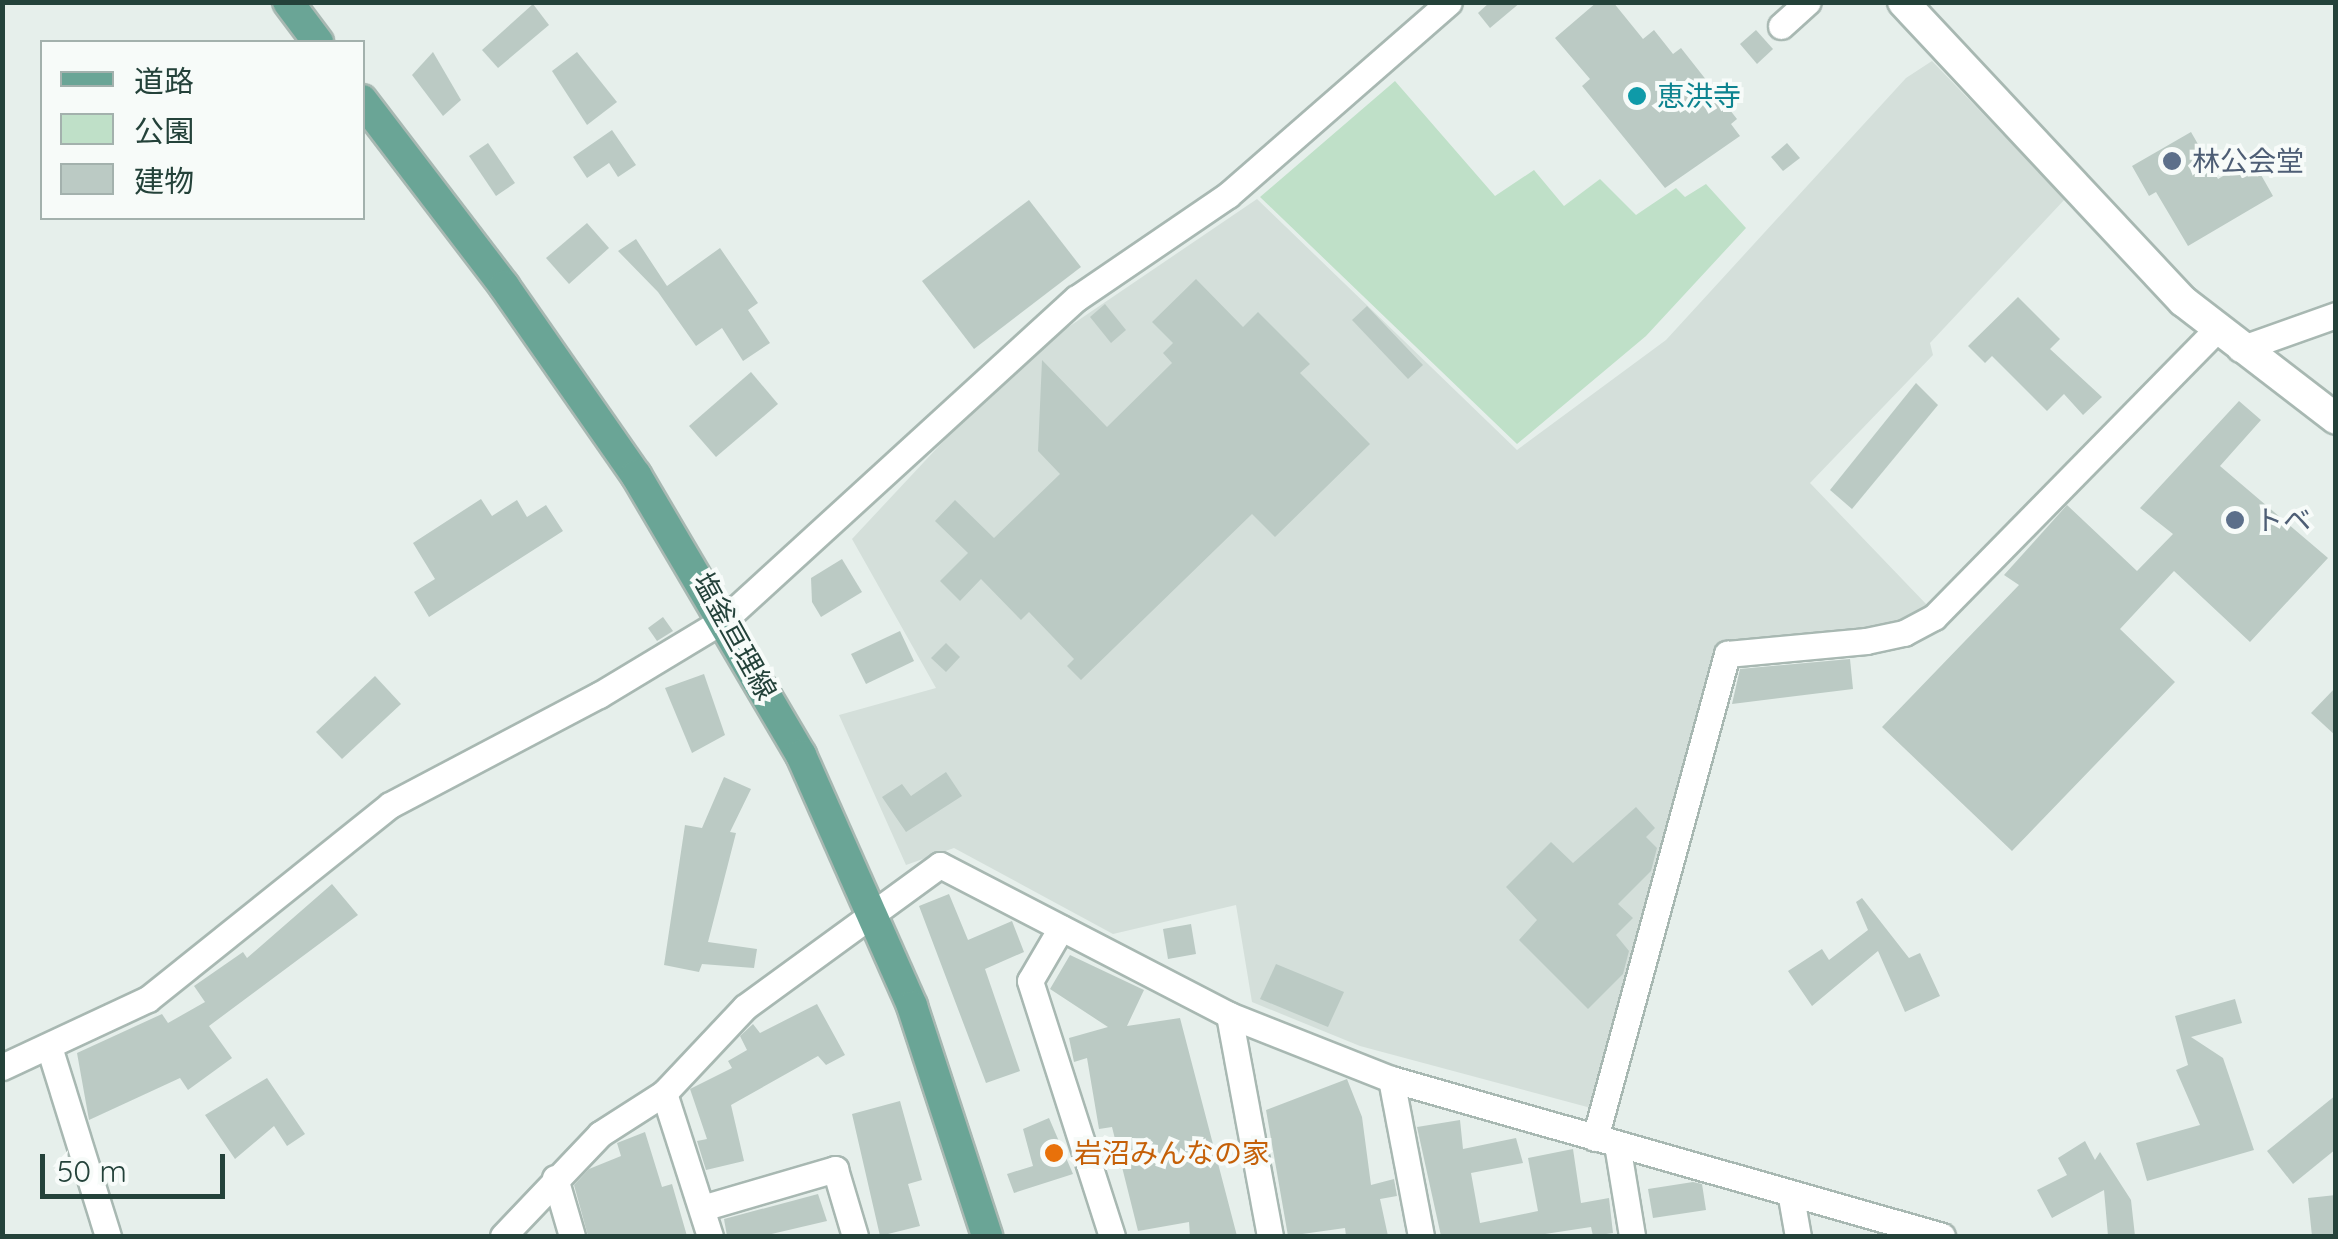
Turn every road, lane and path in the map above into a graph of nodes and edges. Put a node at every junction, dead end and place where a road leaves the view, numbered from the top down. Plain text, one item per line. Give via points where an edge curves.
1 (288, 2) edge
2 (1449, 2) edge
3 (1808, 2) edge
4 (1903, 2) edge
5 (1781, 26) dead end
6 (316, 40) edge
7 (365, 104) edge
8 (2336, 314) edge
9 (2228, 339) junction
10 (2336, 419) edge
11 (725, 619) junction
12 (874, 909) junction
13 (1061, 928) junction
14 (1229, 1016) junction
15 (50, 1050) junction
16 (2, 1067) edge
17 (1391, 1079) junction
18 (664, 1092) junction
19 (1606, 1141) junction
20 (555, 1178) junction
21 (1791, 1197) junction
22 (702, 1208) junction
23 (108, 1236) edge
24 (503, 1236) edge
25 (572, 1236) edge
26 (710, 1236) edge
27 (855, 1236) edge
28 (987, 1236) edge
29 (1112, 1236) edge
30 (1270, 1236) edge
31 (1421, 1236) edge
32 (1632, 1236) edge
33 (1798, 1236) edge
34 (1930, 1236) edge

1 - 6 main road
2 - 11 street via 1228,195 1077,298
3 - 5 street
4 - 9 street
7 - 11 main road, 塩釜亘理線 via 504,286 636,475
8 - 9 street
9 - 10 street
9 - 19 street via 1934,617 1866,642 1727,654
11 - 12 main road, 塩釜亘理線 via 801,755
11 - 15 street via 390,806 204,960 148,999
12 - 13 street via 940,866
12 - 18 street via 745,1007
12 - 28 main road, 塩釜亘理線 via 936,1070
13 - 14 street
13 - 29 street via 1030,980
14 - 17 street
14 - 30 street
15 - 16 street
15 - 23 street
17 - 19 street
17 - 31 street
18 - 20 street via 600,1134
18 - 22 street
19 - 21 street
19 - 32 street
20 - 24 street
20 - 25 street
21 - 33 street
21 - 34 street
22 - 26 street
22 - 27 street via 834,1169

